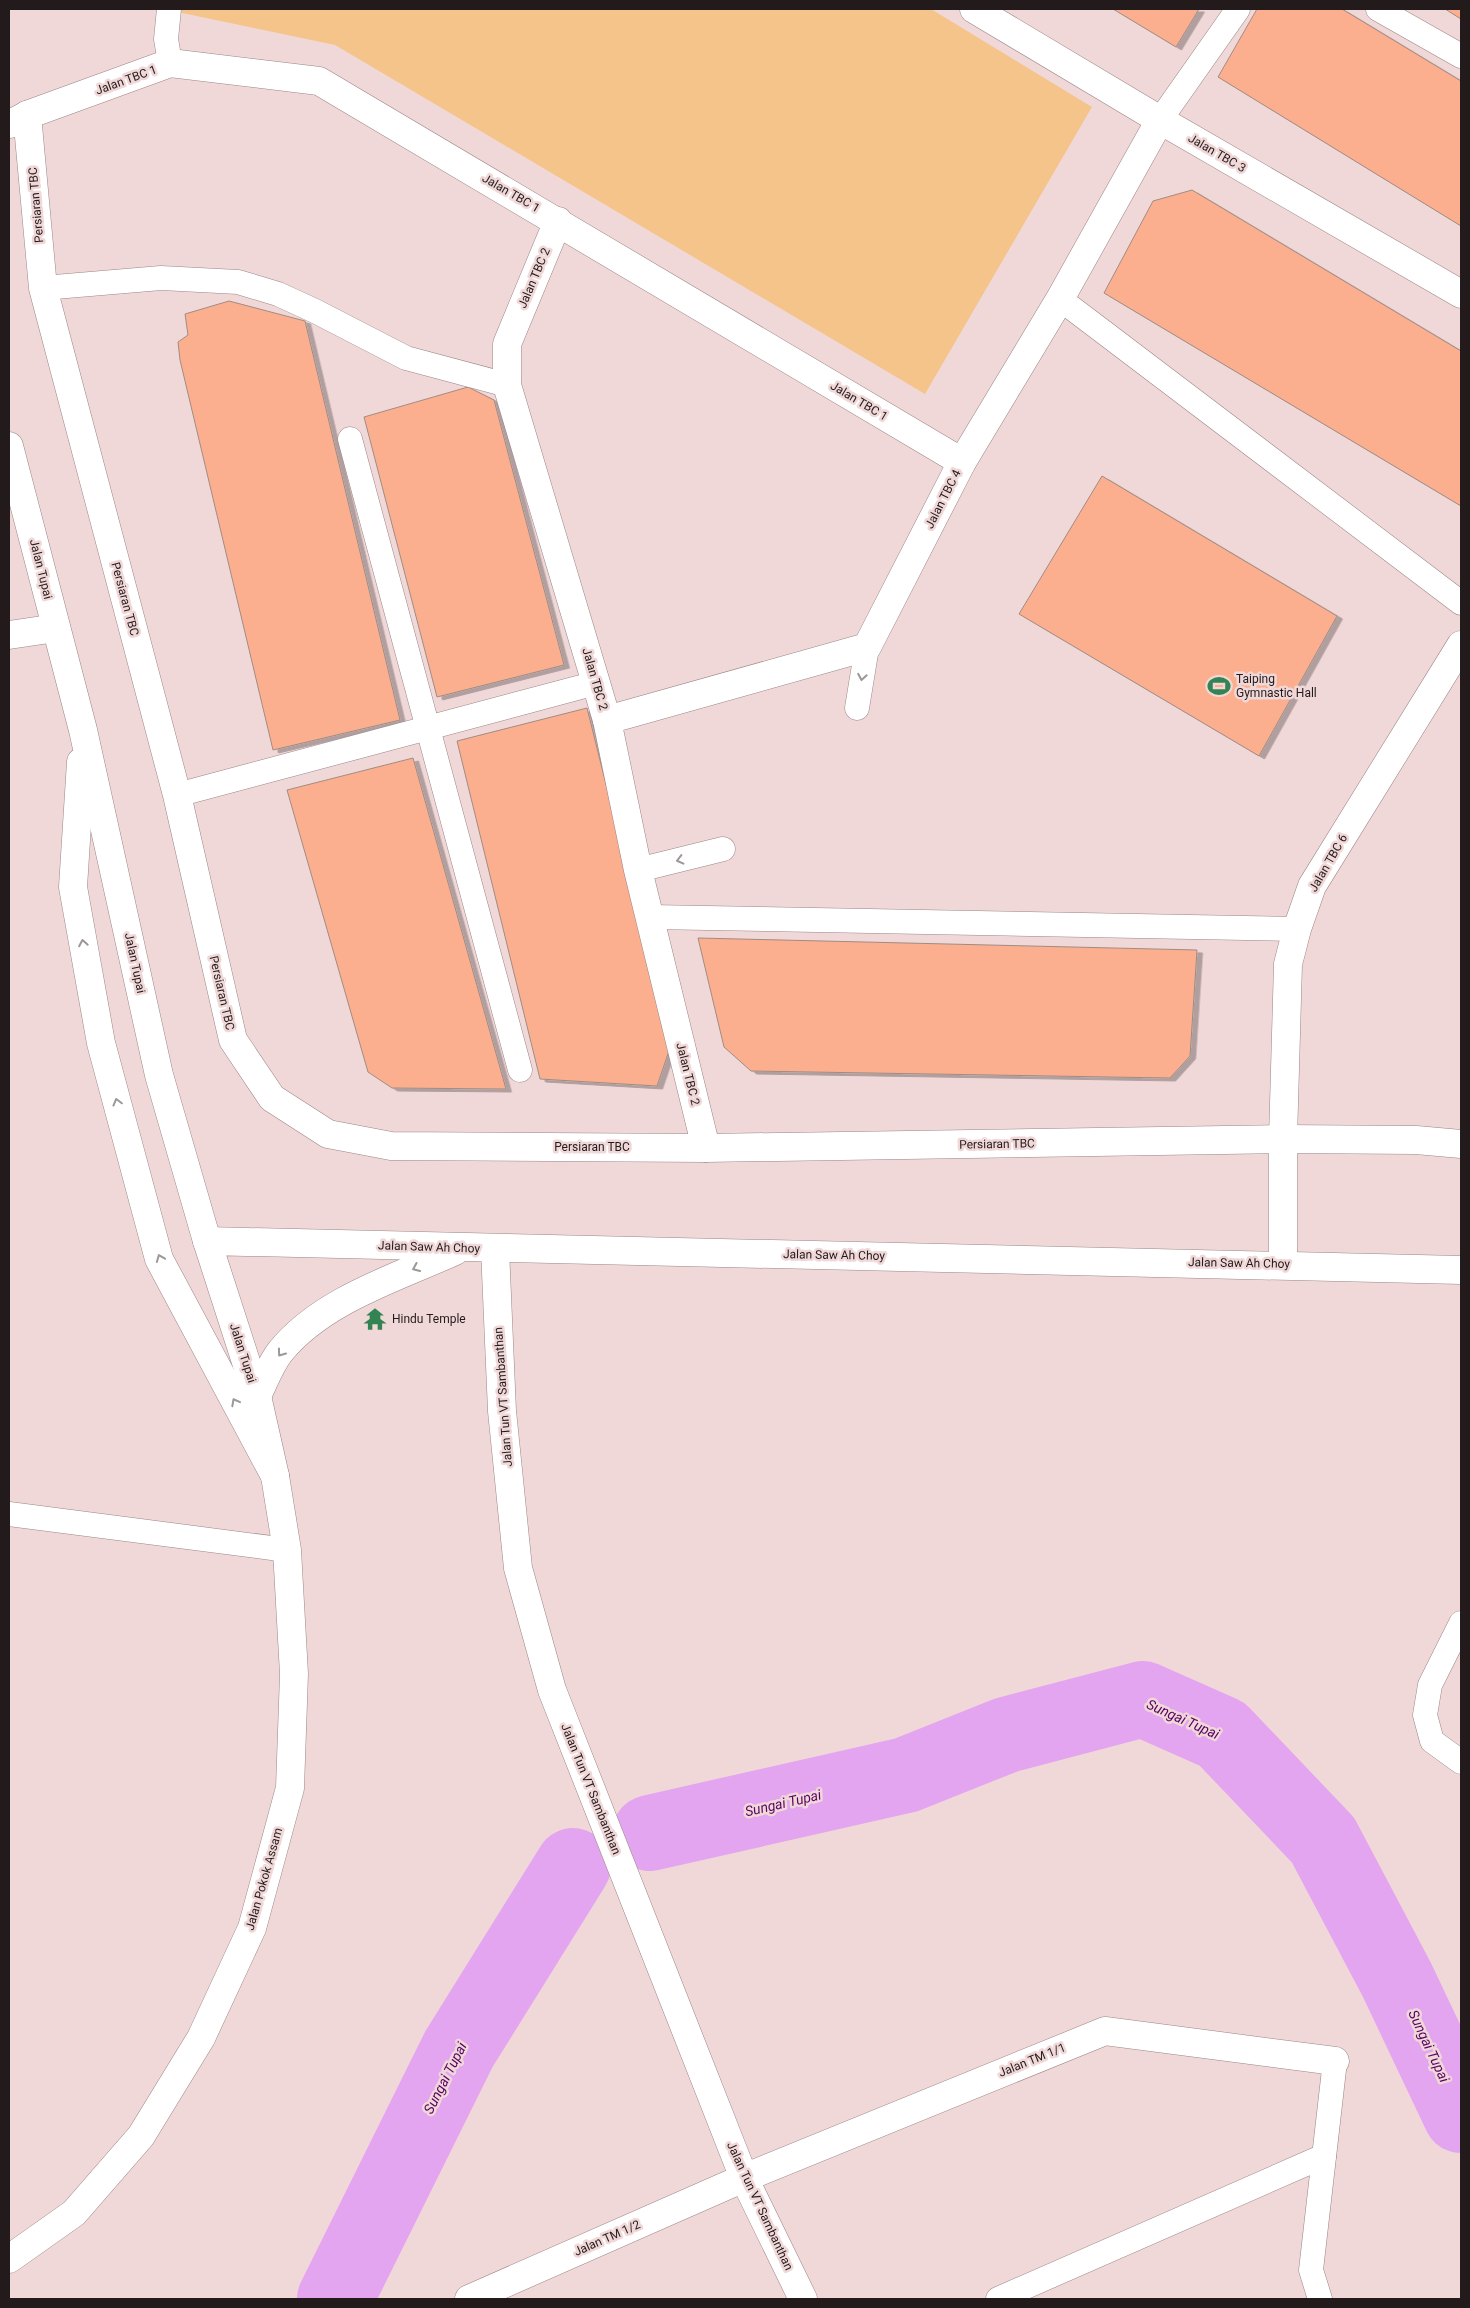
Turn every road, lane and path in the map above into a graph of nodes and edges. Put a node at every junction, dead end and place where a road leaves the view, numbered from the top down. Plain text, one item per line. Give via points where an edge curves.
1 (169, 9) edge
2 (974, 9) edge
3 (1238, 9) edge
4 (1378, 9) edge
5 (1461, 56) edge
6 (170, 63) junction
7 (15, 117) edge
8 (1160, 120) junction
9 (558, 221) junction
10 (43, 288) junction
11 (1461, 294) edge
12 (1060, 299) junction
13 (507, 385) junction
14 (350, 439) dead end
15 (9, 446) edge
16 (962, 462) junction
17 (1461, 603) edge
18 (56, 628) junction
19 (9, 635) edge
20 (1461, 645) edge
21 (867, 647) junction
22 (596, 683) junction
23 (857, 708) dead end
24 (607, 720) junction
25 (428, 728) junction
26 (83, 730) junction
27 (177, 795) junction
28 (723, 849) dead end
29 (638, 870) junction
30 (650, 917) junction
31 (1297, 929) junction
32 (520, 1070) dead end
33 (1283, 1139) junction
34 (1461, 1144) edge
35 (706, 1148) junction
36 (207, 1240) junction
37 (461, 1248) junction
38 (495, 1249) junction
39 (1283, 1264) junction
40 (1461, 1270) edge
41 (256, 1396) junction
42 (275, 1476) junction
43 (9, 1514) edge
44 (287, 1550) junction
45 (1461, 1623) edge
46 (1461, 1762) edge
47 (1335, 2061) joint
48 (1324, 2156) junction
49 (744, 2178) junction
50 (9, 2259) edge
51 (469, 2299) edge
52 (803, 2299) edge
53 (998, 2299) edge
54 (1320, 2299) edge

1 - 6 lane via 166,39
2 - 8 street, Jalan TBC 3
3 - 8 lane
4 - 5 lane
6 - 7 street, Jalan TBC 1
6 - 9 street, Jalan TBC 1 via 320,81
7 - 10 street, Persiaran TBC
8 - 11 street, Jalan TBC 3
8 - 12 street, Jalan TBC 4
9 - 13 street, Jalan TBC 2 via 507,344
9 - 16 street, Jalan TBC 1
10 - 13 lane via 161,278 238,282 278,294 406,358
10 - 27 street, Persiaran TBC
12 - 16 street, Jalan TBC 4
12 - 17 lane
13 - 22 street, Jalan TBC 2
14 - 25 lane
15 - 18 street, Jalan Tupai
16 - 21 street, Jalan TBC 4
18 - 19 street
18 - 26 street, Jalan Tupai
20 - 31 street, Jalan TBC 6 via 1312,886
21 -> 23 lane
21 - 24 street
22 - 24 street, Jalan TBC 2
22 - 25 lane
24 - 29 street, Jalan TBC 2
25 - 27 lane
25 - 32 lane
26 - 36 street, Jalan Tupai via 159,1075
42 -> 26 street via 159,1259 100,1043 73,887
27 - 35 street, Persiaran TBC via 234,1040 272,1098 328,1134 391,1146
28 -> 29 lane
29 - 30 street, Jalan TBC 2
30 - 31 lane
30 - 35 street, Jalan TBC 2
31 - 33 street, Jalan TBC 6 via 1288,964
33 - 34 street, Persiaran TBC via 1416,1140
33 - 35 street, Persiaran TBC
33 - 39 street, Jalan TBC 6
36 - 37 street, Jalan Saw Ah Choy
36 - 41 street, Jalan Tupai
37 - 38 street, Jalan Saw Ah Choy
37 -> 41 street via 359,1294 311,1321 280,1353
38 - 39 street, Jalan Saw Ah Choy
38 - 49 street, Jalan Tun VT Sambanthan via 502,1411 518,1568 552,1690
39 - 40 street, Jalan Saw Ah Choy
41 - 42 street, Jalan Tupai
42 - 44 street, Jalan Pokok Assam
43 - 44 lane
44 - 50 street, Jalan Pokok Assam via 294,1674 290,1788 252,1928 201,2038 141,2136 74,2213
45 - 46 lane via 1430,1685 1425,1715 1432,1740
47 - 48 lane
47 - 49 street, Jalan TM 1/1 via 1105,2031
48 - 53 lane
48 - 54 lane via 1311,2270
49 - 51 street, Jalan TM 1/2
49 - 52 street, Jalan Tun VT Sambanthan

